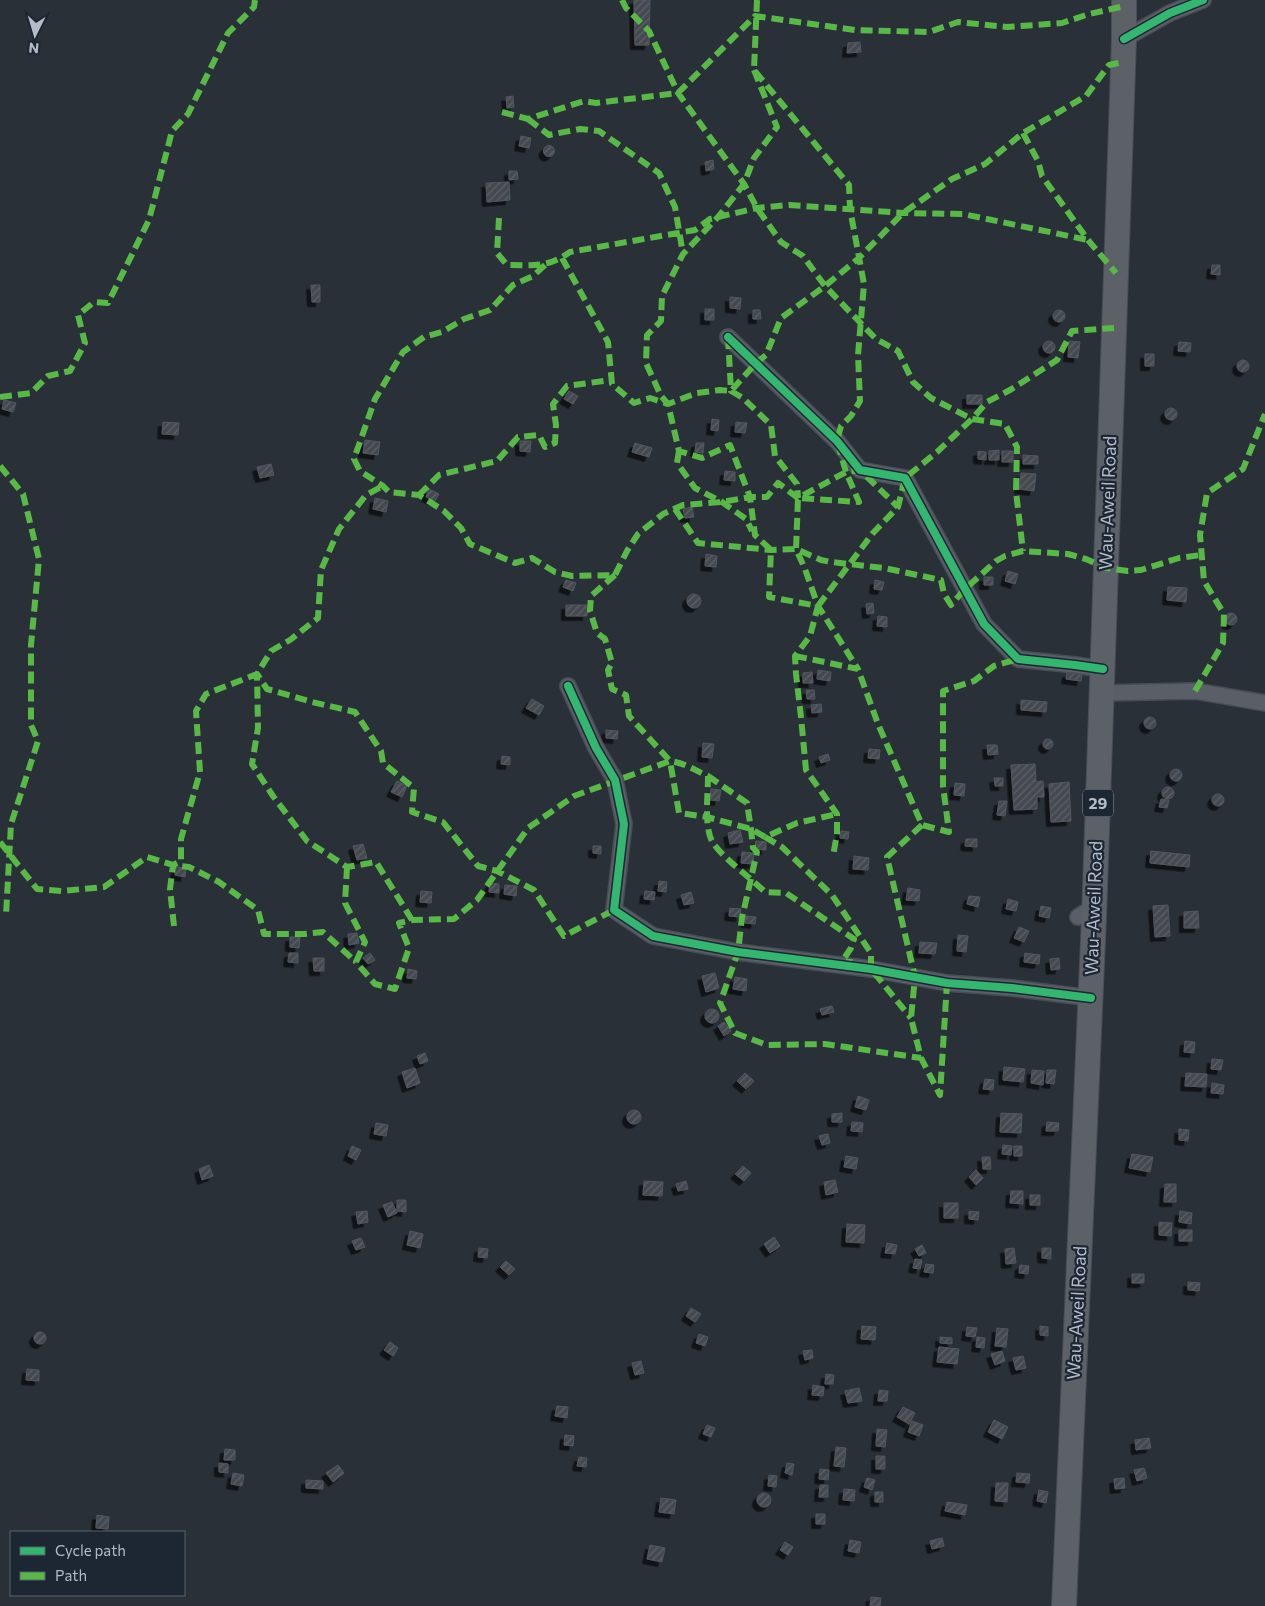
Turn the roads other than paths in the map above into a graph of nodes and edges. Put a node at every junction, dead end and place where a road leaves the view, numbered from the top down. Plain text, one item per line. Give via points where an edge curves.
1 (1124, 0) edge
2 (1203, 0) edge
3 (1124, 39) junction
4 (728, 337) dead end
5 (1103, 669) junction
6 (568, 686) dead end
7 (1102, 693) junction
8 (1265, 703) edge
9 (1091, 998) junction
10 (1064, 1606) edge

1 - 3 main road, Wau-Aweil Road / 29
2 - 3 street via 1170,13
3 - 5 main road, Wau-Aweil Road / 29
4 - 5 street via 837,441 860,470 905,478 984,624 1018,659
5 - 7 main road, Wau-Aweil Road / 29
6 - 9 street via 596,748 615,780 624,824 614,910 654,936 738,952 871,968 946,983
7 - 8 street via 1195,691
7 - 9 main road, Wau-Aweil Road / 29 via 1086,917
9 - 10 main road, Wau-Aweil Road / 29

